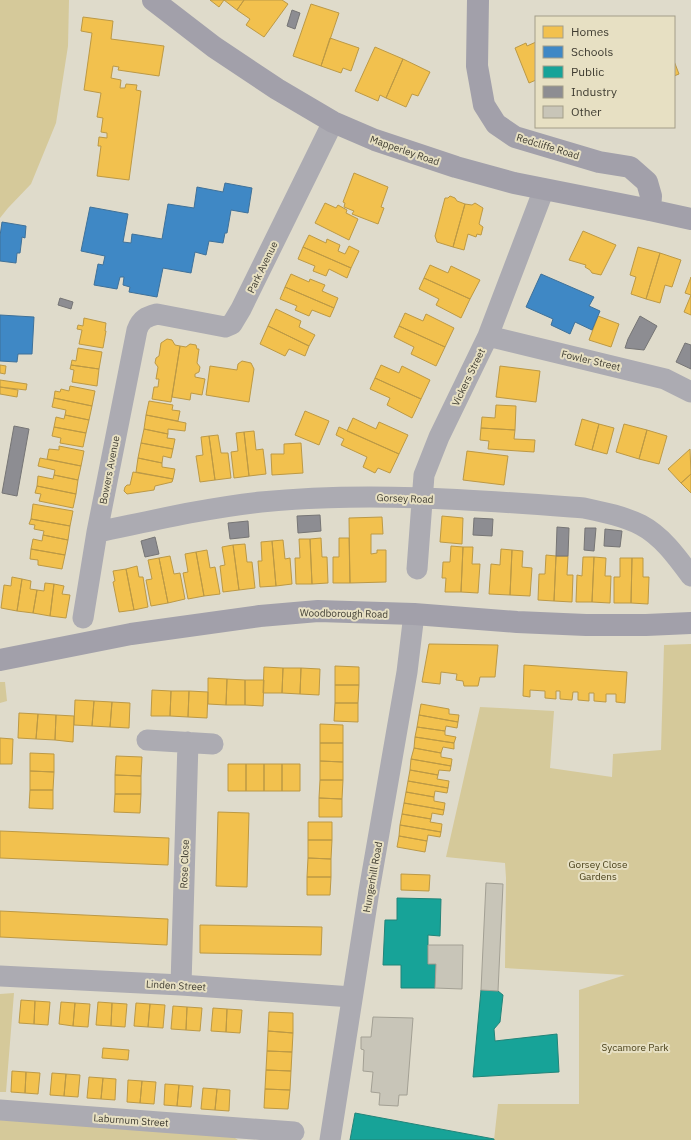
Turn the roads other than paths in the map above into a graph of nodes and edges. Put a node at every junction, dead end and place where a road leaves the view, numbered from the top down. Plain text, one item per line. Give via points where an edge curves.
1 (153, 0) edge
2 (478, 0) edge
3 (333, 122) junction
4 (544, 189) junction
5 (650, 210) junction
6 (691, 219) edge
7 (140, 322) joint
8 (488, 336) junction
9 (691, 392) edge
10 (421, 498) junction
11 (97, 532) junction
12 (417, 569) dead end
13 (691, 576) edge
14 (414, 614) junction
15 (83, 618) dead end
16 (691, 623) edge
17 (0, 660) edge
18 (147, 740) dead end
19 (188, 742) junction
20 (213, 744) dead end
21 (0, 976) edge
22 (181, 985) junction
23 (352, 997) junction
24 (0, 1110) edge
25 (294, 1132) dead end
26 (261, 1135) edge
27 (330, 1140) edge

1 - 3 street, Mapperley Road via 214,47
2 - 5 street, Redcliffe Road via 477,66 484,106 496,124 515,137 599,162 630,167 647,182 651,196
3 - 4 street, Mapperley Road via 375,140 456,167
3 - 7 street, Park Avenue via 232,324 226,327 157,314
4 - 5 street, Mapperley Road
4 - 8 street, Vickers Street
5 - 6 street, Mapperley Road
7 - 11 street, Bowers Avenue
8 - 9 street, Fowler Street via 665,379
8 - 10 street, Vickers Street via 439,437 424,475
10 - 11 street, Gorsey Road via 331,497 262,502 210,509
10 - 12 street, Vickers Street
10 - 13 street, Gorsey Road via 577,507 609,513 642,525 659,538
11 - 15 street, Bowers Avenue
14 - 16 street, Woodborough Road via 586,625
14 - 17 street, Woodborough Road via 318,611 260,616 131,634
14 - 23 street, Hungerhill Road via 407,672
18 - 19 street
19 - 20 street
19 - 22 street, Rose Close
21 - 22 street, Linden Street
22 - 23 street, Linden Street
23 - 27 street, Hungerhill Road
24 - 26 street, Laburnum Street
25 - 26 street, Laburnum Street

